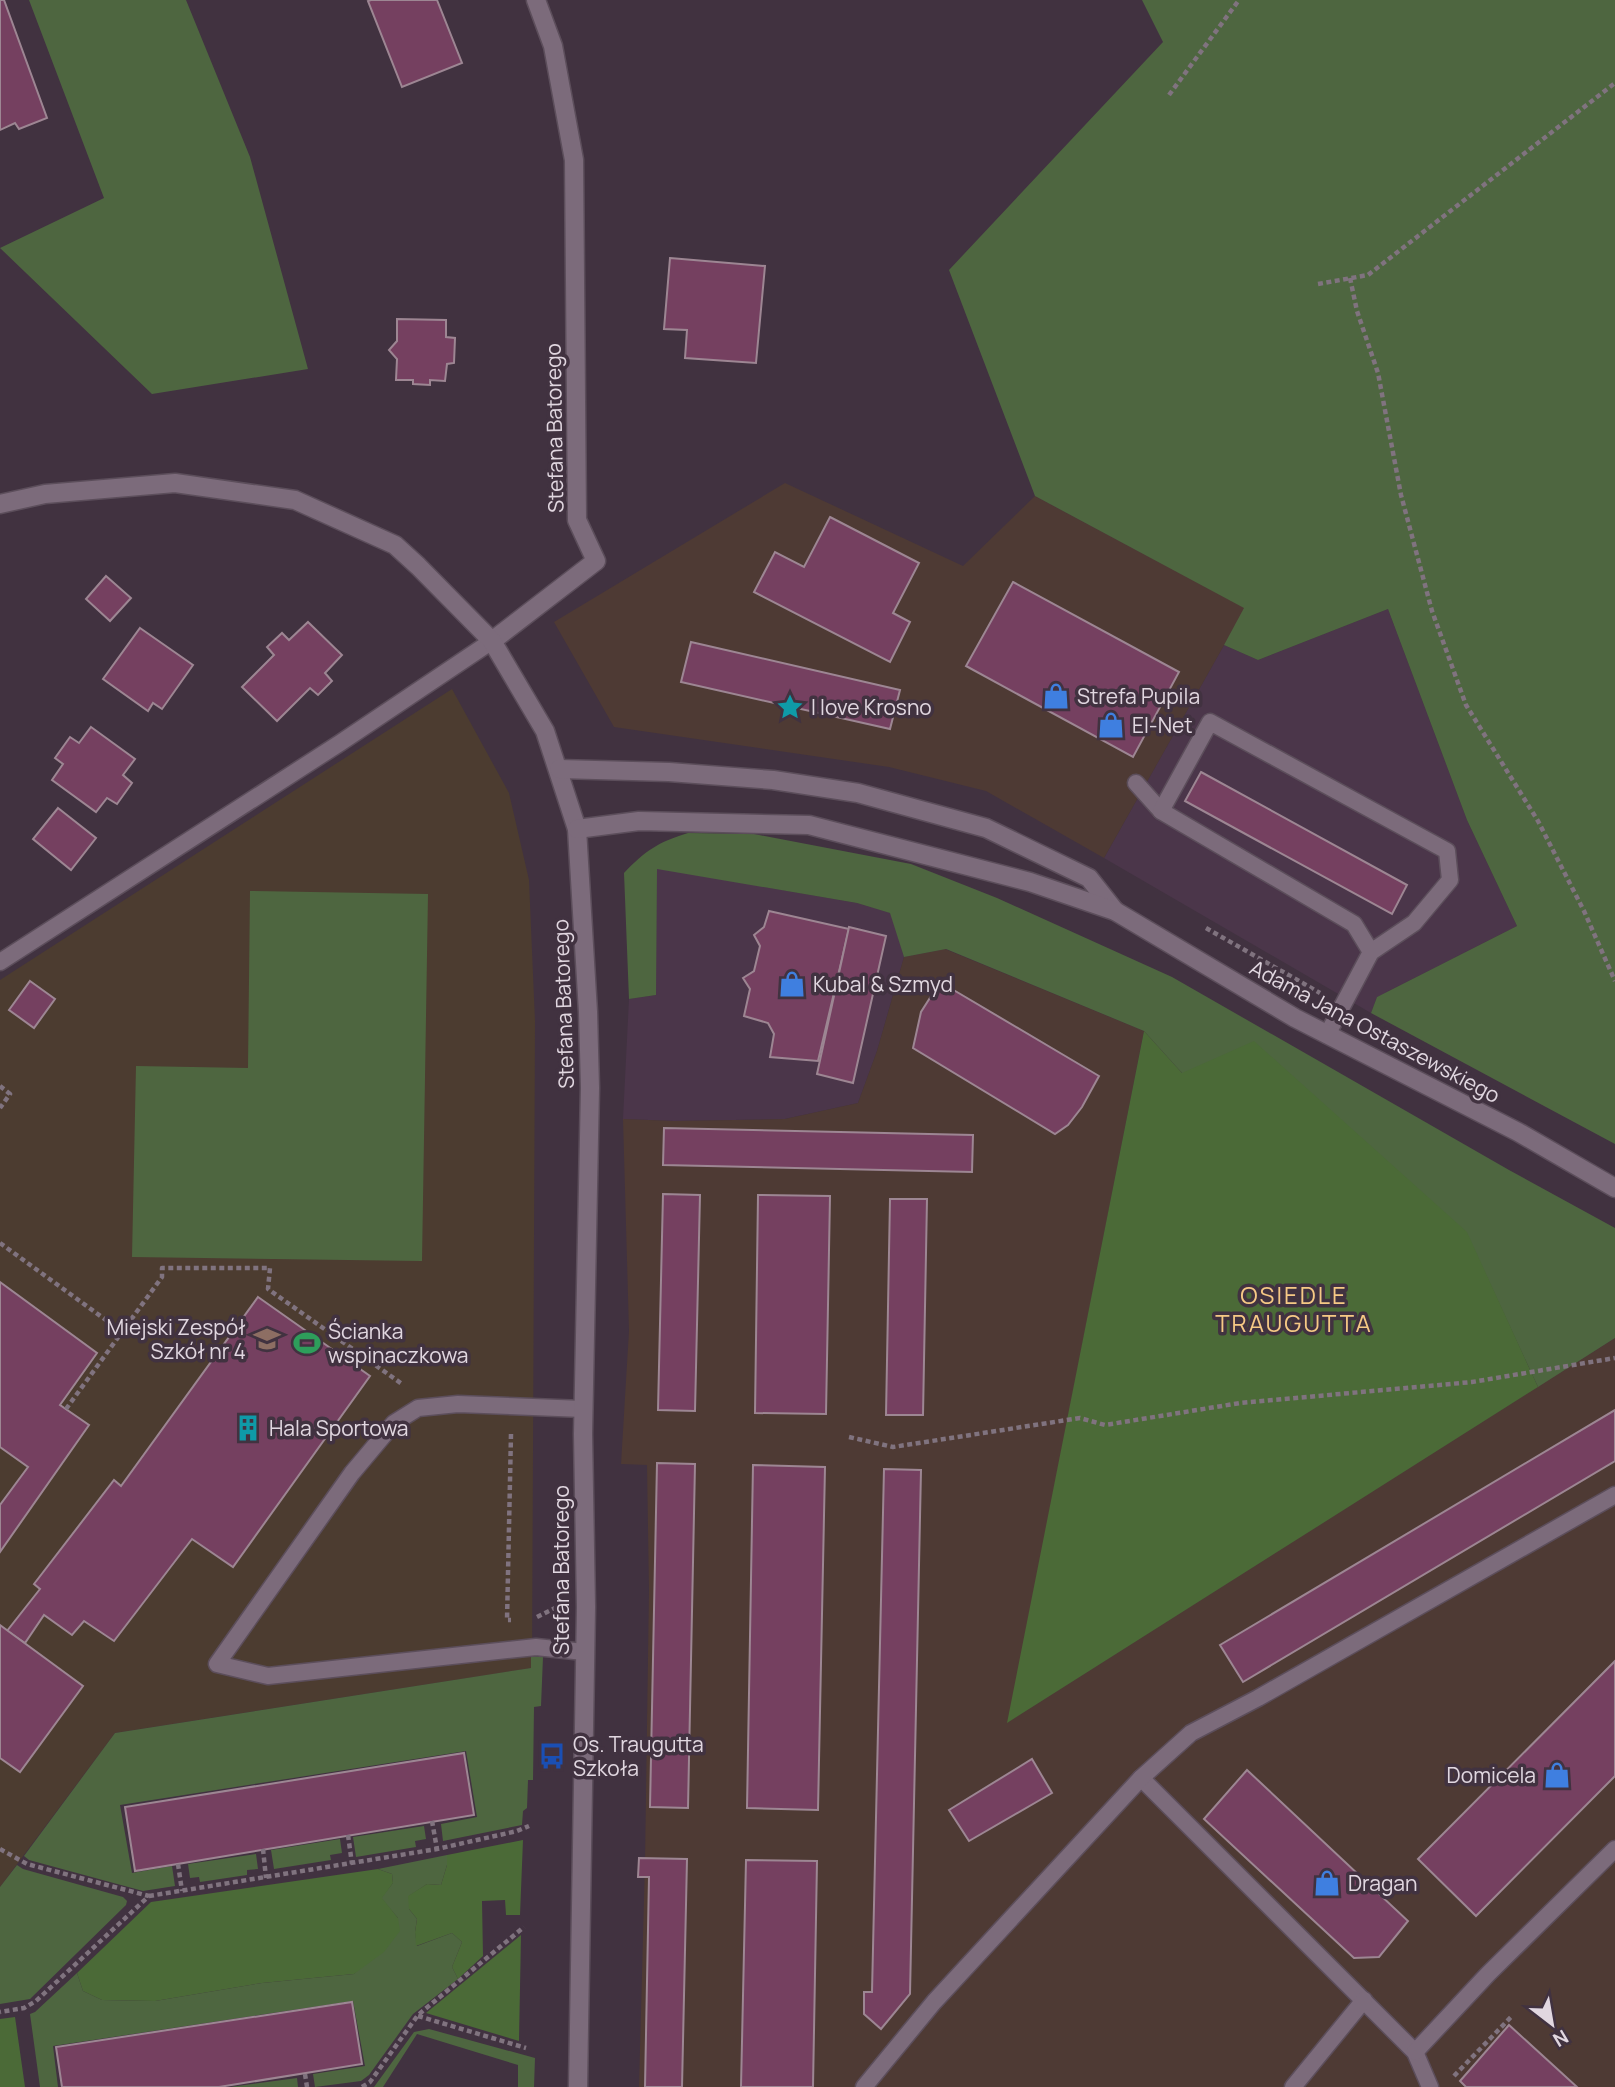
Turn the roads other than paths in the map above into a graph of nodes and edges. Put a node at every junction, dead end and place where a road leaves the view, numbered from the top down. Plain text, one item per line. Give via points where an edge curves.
1 (536, 0) edge
2 (0, 504) edge
3 (492, 641) junction
4 (559, 769) junction
5 (1136, 783) dead end
6 (1161, 811) junction
7 (577, 829) junction
8 (1115, 911) junction
9 (1371, 952) junction
10 (0, 962) edge
11 (1326, 1035) junction
12 (1615, 1188) edge
13 (583, 1409) junction
14 (1615, 1495) edge
15 (584, 1652) junction
16 (1142, 1778) junction
17 (1615, 1849) edge
18 (1364, 2000) junction
19 (1415, 2052) junction
20 (578, 2087) edge
21 (864, 2087) edge
22 (1293, 2087) edge
23 (1430, 2087) edge

1 - 3 street, Stefana Batorego via 553,46 574,160 576,520 596,561
2 - 3 street via 45,494 175,483 295,500 395,545
3 - 4 street, Stefana Batorego via 545,732
3 - 10 lane
4 - 7 street, Stefana Batorego
4 - 8 street, Adama Jana Ostaszewskiego via 747,778 858,793 986,828 1089,878
5 - 6 lane
6 - 9 lane via 1354,924
6 - 9 lane via 1210,722 1447,851 1450,880 1414,923
7 - 8 street, Adama Jana Ostaszewskiego via 639,821 809,825 1030,881
7 - 13 street, Stefana Batorego via 590,1088
8 - 11 street, Adama Jana Ostaszewskiego
9 - 11 lane
11 - 12 street, Adama Jana Ostaszewskiego via 1518,1132
13 - 15 street, Stefana Batorego
13 - 15 lane via 458,1404 418,1408 394,1423 352,1473 217,1664 268,1676 536,1647
14 - 16 lane via 1191,1734
15 - 20 street, Stefana Batorego
16 - 18 lane
16 - 21 lane via 934,2002
17 - 19 lane
18 - 19 lane
18 - 22 lane
19 - 23 lane

